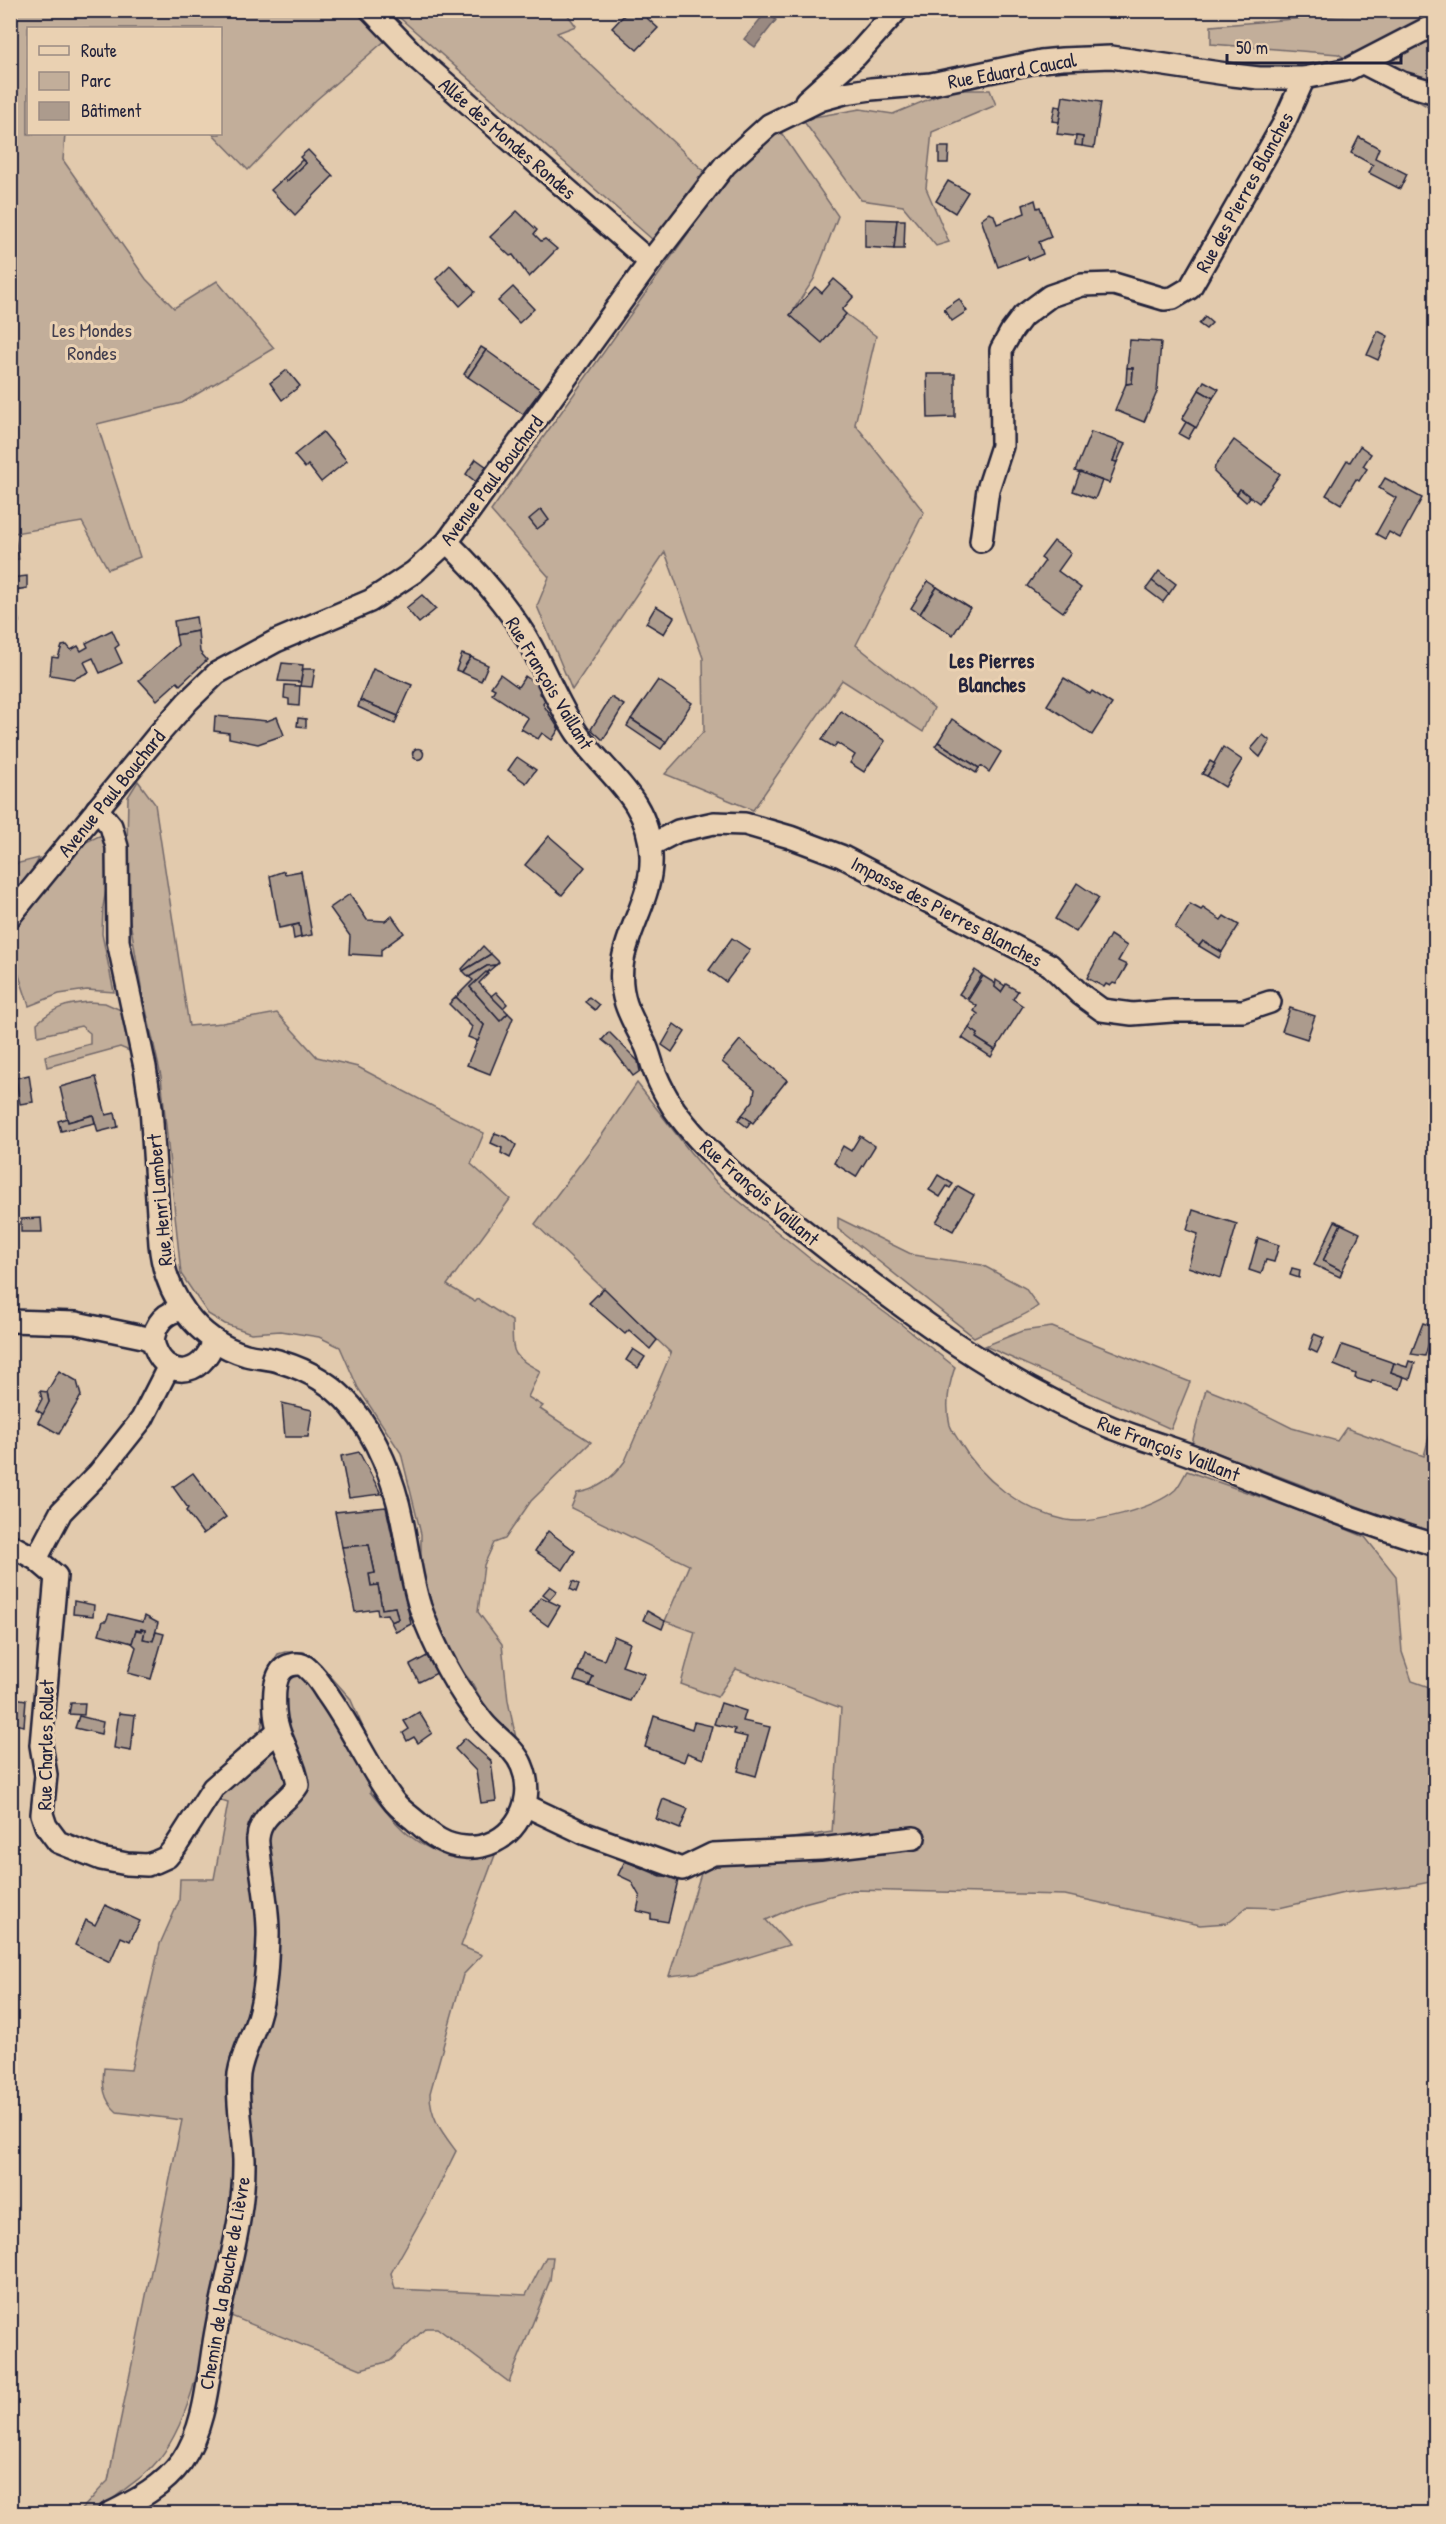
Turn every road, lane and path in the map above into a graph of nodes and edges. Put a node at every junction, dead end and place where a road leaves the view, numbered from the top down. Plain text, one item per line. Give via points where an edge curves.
1 (371, 10) edge
2 (897, 10) edge
3 (1436, 24) edge
4 (1363, 63) junction
5 (1304, 78) junction
6 (1436, 93) edge
7 (795, 111) junction
8 (650, 262) junction
9 (981, 541) dead end
10 (447, 542) junction
11 (98, 809) junction
12 (651, 845) junction
13 (11, 916) edge
14 (1270, 1002) dead end
15 (183, 1310) junction
16 (10, 1321) edge
17 (214, 1340) junction
18 (153, 1341) junction
19 (169, 1366) junction
20 (10, 1545) edge
21 (1436, 1545) edge
22 (36, 1559) junction
23 (278, 1731) junction
24 (525, 1805) junction
25 (914, 1838) dead end
26 (109, 2514) edge

1 - 8 street, Allée des Mondes Rondes via 419,60
2 - 7 street via 856,56
3 - 4 street, Rue Eduard Caucal
4 - 5 street, Rue Eduard Caucal
4 - 6 street via 1402,83
5 - 7 street, Rue Eduard Caucal via 1250,77 1111,57 1062,58 931,84 846,93
5 - 9 street, Rue des Pierres Blanches via 1283,124 1190,288 1164,299 1114,284 1066,289 1036,305 1011,332 1001,350 1002,446 988,489
7 - 8 street, Avenue Paul Bouchard via 769,125 725,165
8 - 10 street, Avenue Paul Bouchard
10 - 11 street, Avenue Paul Bouchard via 414,572 370,601 276,641 217,673 158,735
10 - 12 street, Rue François Vaillant via 472,566 524,634 573,728 634,799
11 - 13 street, Avenue Paul Bouchard
11 - 15 street, Rue Henri Lambert via 111,826 117,848 118,942 151,1107 162,1264
12 - 14 street, Impasse des Pierres Blanches via 678,831 714,823 745,824 790,837 841,856 1050,965 1102,1010 1132,1014 1243,1011
12 - 21 street, Rue François Vaillant via 648,889 623,956 621,984 655,1074 674,1108 706,1147 759,1194 926,1325 1007,1376 1108,1426 1377,1528
15 - 17 street, Rue Henri Lambert
15 - 18 street via 160,1321
16 - 18 street via 76,1323
17 - 19 street via 210,1353 196,1367
17 - 24 street, Rue Henri Lambert via 248,1356 282,1362 316,1377 344,1399 367,1427 396,1496 410,1570 427,1628 462,1694 484,1723 517,1755 527,1781
18 - 19 street via 155,1351
19 - 22 street via 142,1419 99,1473 61,1512
20 - 22 street
22 - 23 street, Rue Charles Rollet via 56,1576 41,1745 46,1775 42,1814 58,1842 120,1863 137,1865 167,1857 213,1788
23 - 24 street, Chemin de la Bouche de Lièvre via 278,1675 286,1666 303,1665 337,1707 393,1801 438,1839 458,1847 485,1846 509,1832
23 - 26 street, Chemin de la Bouche de Lièvre via 298,1785 268,1815 258,1837 268,1934 266,1977 259,2017 239,2075 242,2197 206,2391 196,2434 182,2461 163,2483
24 - 25 street via 586,1834 682,1869 713,1854 820,1849

